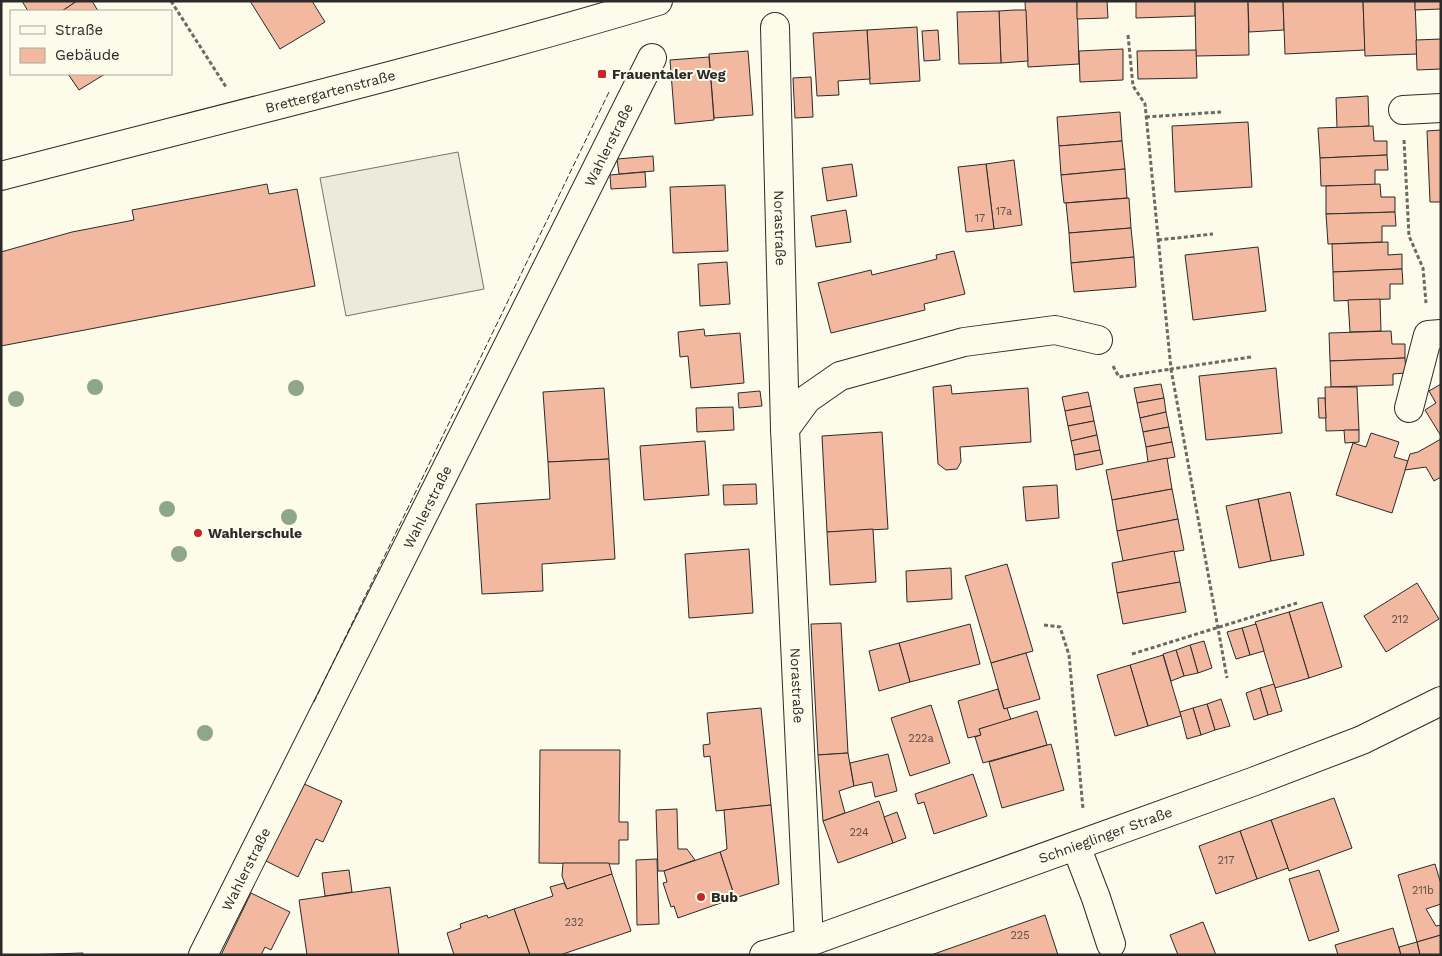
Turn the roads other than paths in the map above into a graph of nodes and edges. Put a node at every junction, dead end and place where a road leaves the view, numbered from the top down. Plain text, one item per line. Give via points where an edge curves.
1 (658, 1) edge
2 (775, 27) dead end
3 (652, 58) dead end
4 (1441, 108) edge
5 (1403, 110) road end
6 (1, 176) edge
7 (1434, 334) edge
8 (1098, 340) road end
9 (1409, 408) dead end
10 (785, 429) junction
11 (1441, 701) edge
12 (1081, 844) junction
13 (808, 942) junction
14 (1112, 944) dead end
15 (203, 955) edge
16 (764, 955) edge

1 - 6 street, Brettergartenstraße via 244,114
2 - 10 street, Norastraße
3 - 15 street, Wahlerstraße
4 - 5 street
7 - 9 street
8 - 10 street via 1055,330 964,342 840,376 807,399
10 - 13 street, Norastraße
11 - 12 street, Schnieglinger Straße via 1362,740
12 - 13 street, Schnieglinger Straße
12 - 14 street
13 - 16 street, Schnieglinger Straße

